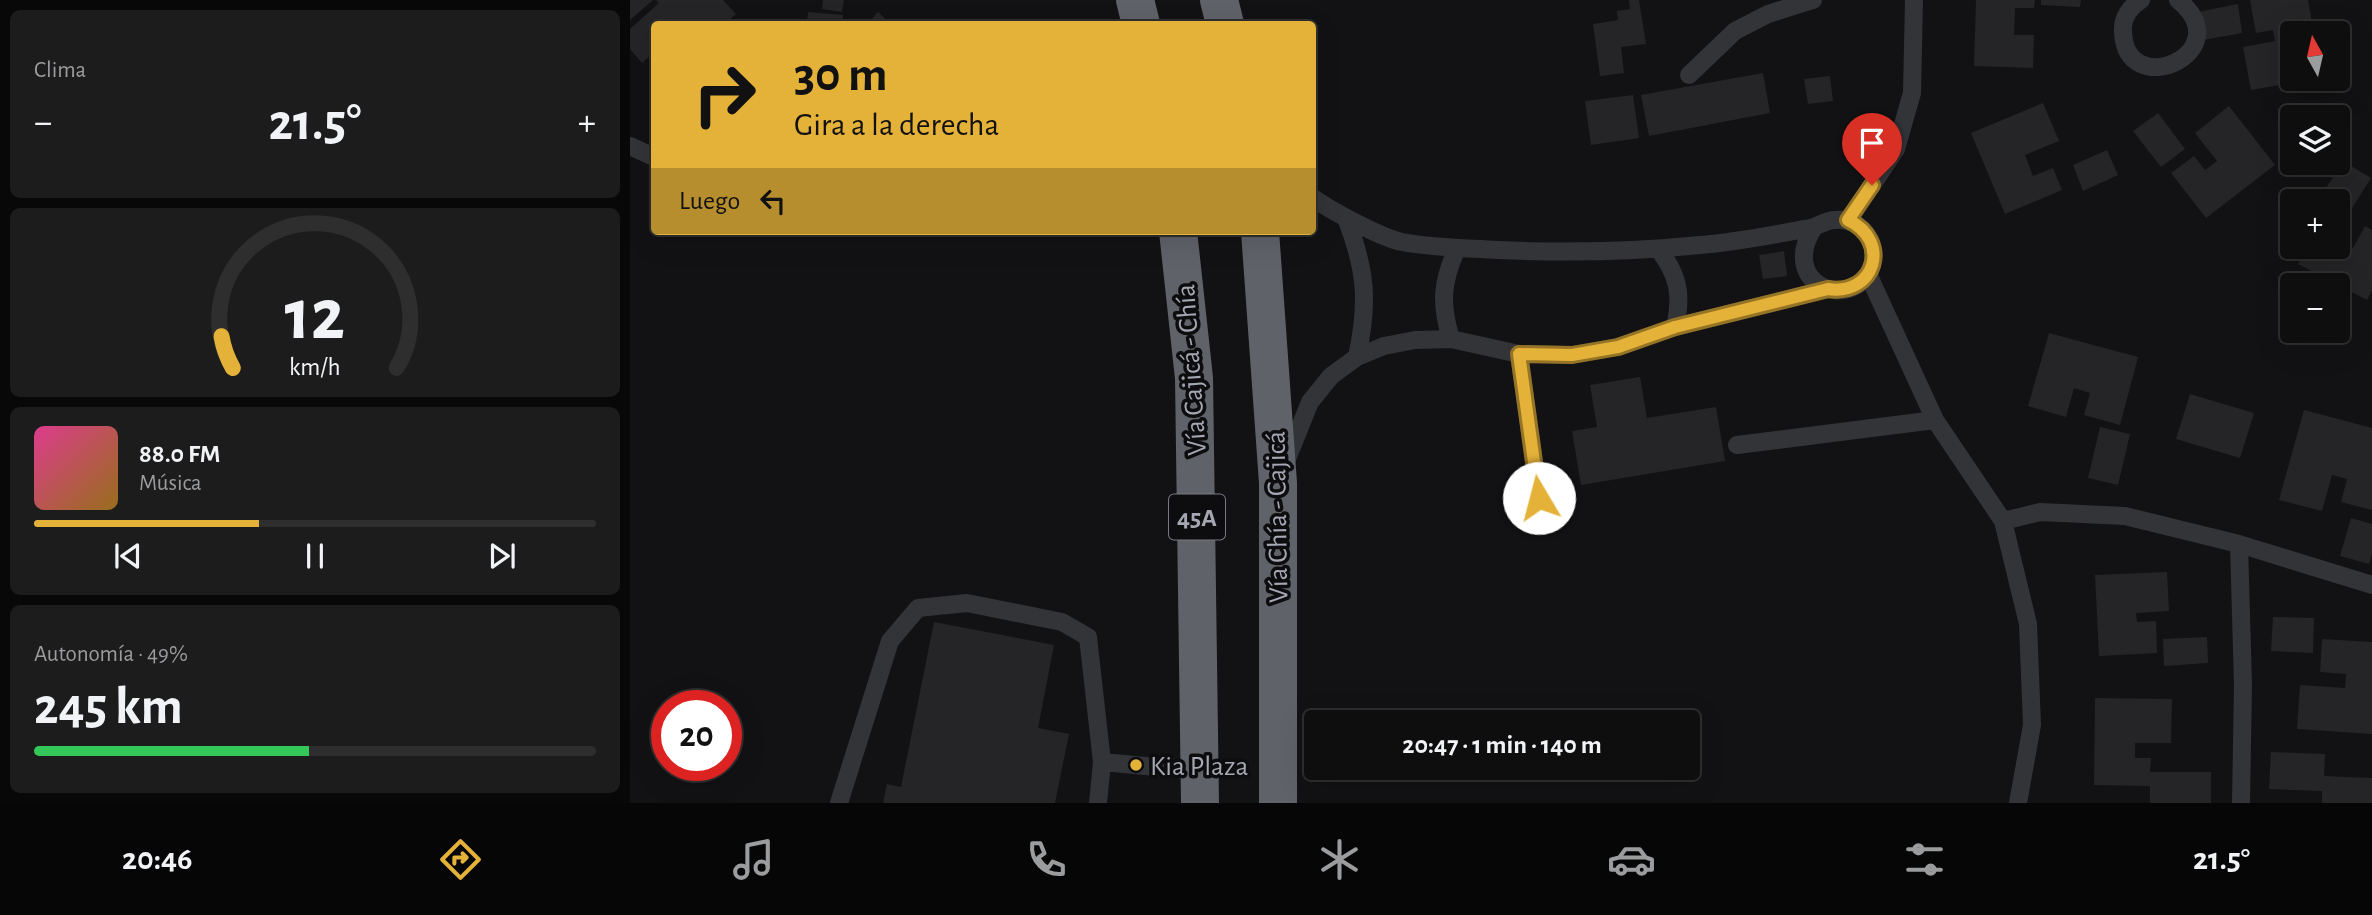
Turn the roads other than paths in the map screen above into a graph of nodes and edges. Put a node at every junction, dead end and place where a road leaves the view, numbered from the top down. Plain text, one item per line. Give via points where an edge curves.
1 (1135, 0) edge
2 (1219, 0) edge
3 (1813, 0) edge
4 (1914, 0) edge
5 (2141, 0) edge
6 (2178, 0) edge
7 (1140, 21) edge
8 (1223, 21) edge
9 (1689, 75) dead end
10 (630, 146) edge
11 (651, 156) edge
12 (1316, 199) edge
13 (1346, 218) junction
14 (1848, 220) junction
15 (1814, 227) junction
16 (1178, 235) edge
17 (1261, 235) edge
18 (1457, 248) junction
19 (1659, 250) junction
20 (1868, 274) junction
21 (1828, 289) junction
22 (1675, 327) junction
23 (1451, 339) junction
24 (1519, 354) junction
25 (1357, 357) junction
26 (1935, 419) junction
27 (1737, 445) dead end
28 (1278, 483) junction
29 (1539, 498) dead end
30 (2003, 521) junction
31 (2239, 544) junction
32 (2372, 585) edge
33 (1102, 762) junction
34 (1200, 787) edge
35 (839, 803) edge
36 (1098, 803) edge
37 (1278, 803) edge
38 (2018, 803) edge
39 (2241, 803) edge

1 - 7 highway
2 - 8 highway
3 - 9 lane via 1768,14 1735,31
4 - 14 lane via 1912,93 1896,149
5 - 6 lane via 2127,15 2123,39 2136,60 2160,68 2181,60 2195,41 2193,18
10 - 11 lane
12 - 13 lane
13 - 18 lane via 1400,242
13 - 25 lane via 1359,251 1365,286 1365,322
14 - 15 lane
14 - 20 lane via 1872,242
15 - 19 lane
15 - 21 lane via 1803,250 1803,263 1816,284
16 - 34 highway, Vía Cajicá - Chía / 45A via 1194,378
17 - 28 highway, Vía Chía - Cajicá
18 - 19 lane via 1558,253
18 - 23 lane via 1443,293
19 - 22 lane via 1671,264 1678,285
20 - 21 lane via 1850,288
20 - 26 lane
21 - 22 lane
22 - 24 lane via 1618,347 1572,355
23 - 24 lane
23 - 25 lane via 1394,344
24 - 29 lane
25 - 28 lane via 1331,376 1310,402
26 - 27 lane
26 - 30 lane
28 - 37 highway, Vía Chía - Cajicá
30 - 31 lane via 2040,512 2125,516
30 - 38 lane via 2028,624 2032,725
31 - 32 lane
31 - 39 lane
33 - 34 lane
33 - 35 lane via 1088,637 1062,622 967,603 918,608 890,641
33 - 36 lane

